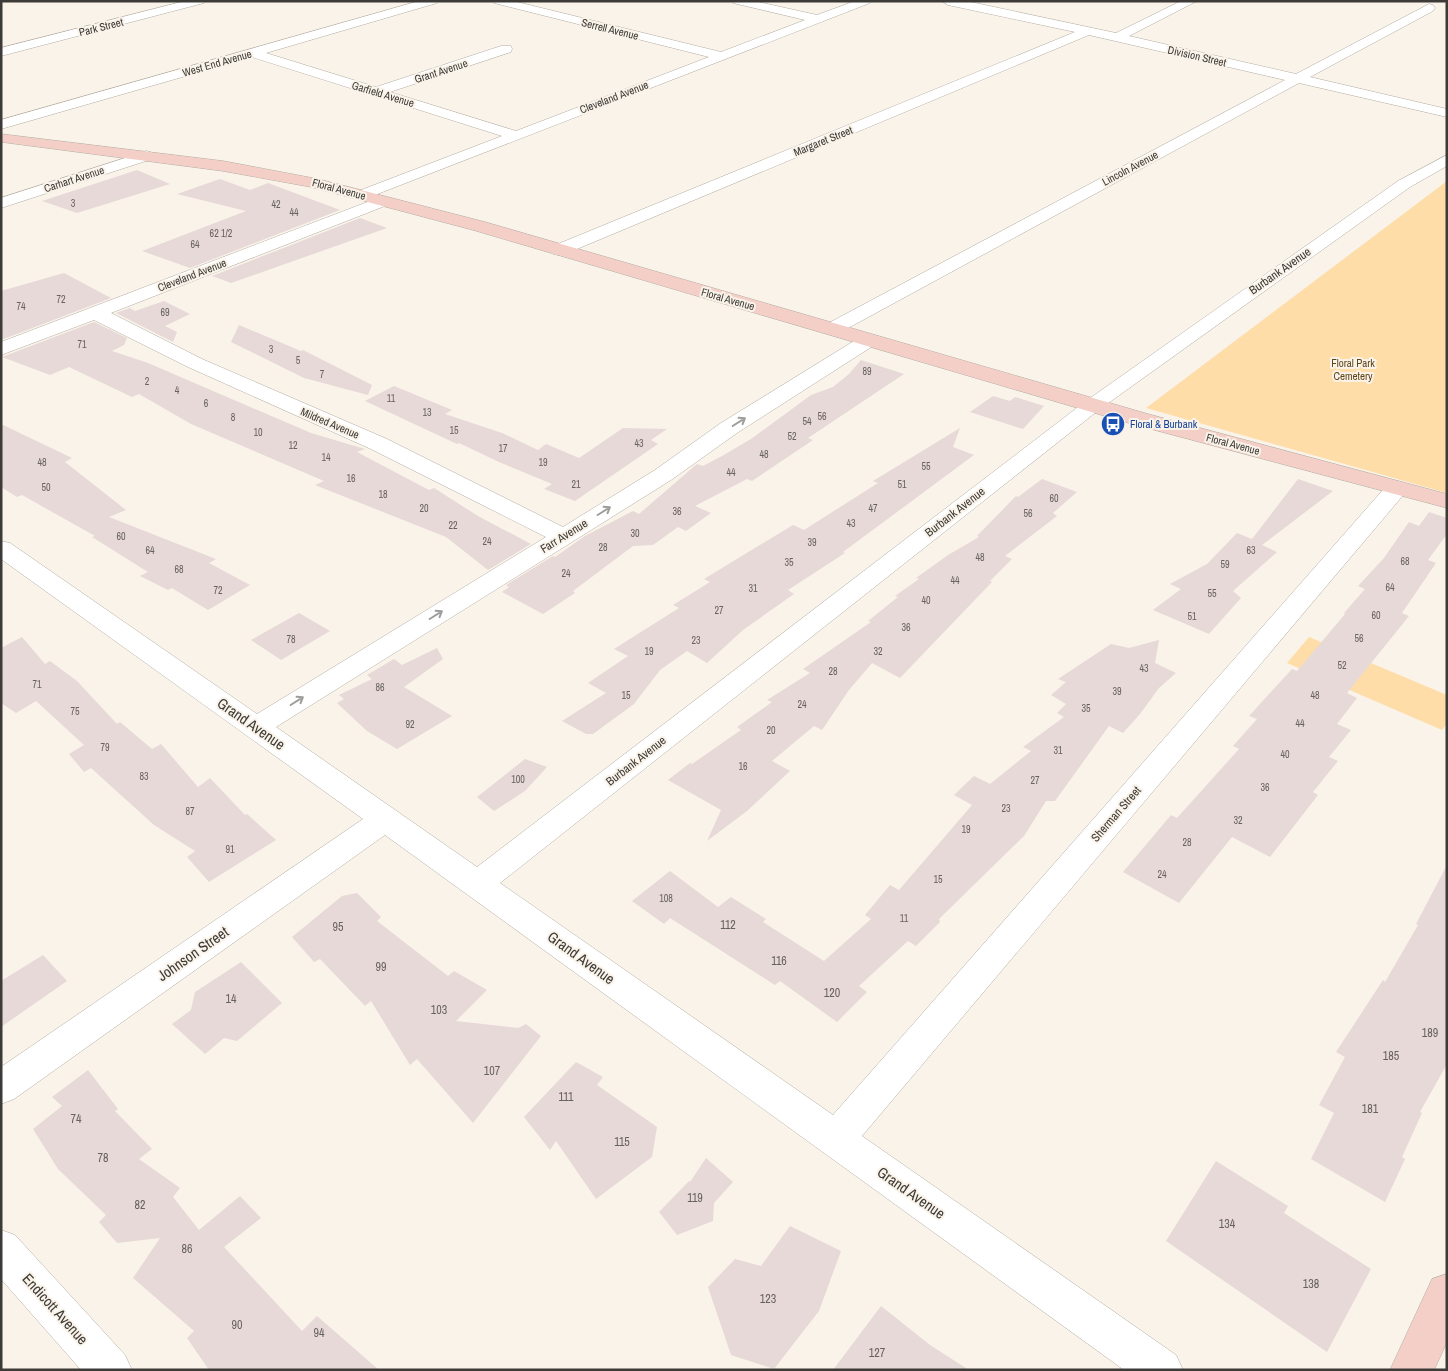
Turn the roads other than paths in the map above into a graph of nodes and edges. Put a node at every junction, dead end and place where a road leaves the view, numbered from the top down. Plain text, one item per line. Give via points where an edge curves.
1 (200, 1) edge
2 (433, 1) edge
3 (498, 1) edge
4 (737, 1) edge
5 (866, 1) edge
6 (948, 1) edge
7 (1191, 1) edge
8 (1429, 8) dead end
9 (817, 19) junction
10 (1088, 31) junction
11 (1117, 37) junction
12 (506, 49) dead end
13 (1, 52) edge
14 (252, 53) junction
15 (721, 56) junction
16 (1296, 79) junction
17 (376, 92) junction
18 (1447, 113) edge
19 (1, 126) edge
20 (514, 135) junction
21 (1, 138) edge
22 (147, 156) junction
23 (1447, 160) edge
24 (362, 195) junction
25 (384, 201) junction
26 (1, 203) edge
27 (559, 250) junction
28 (96, 313) junction
29 (832, 329) junction
30 (869, 340) junction
31 (1, 349) edge
32 (1093, 405) junction
33 (1397, 488) junction
34 (1447, 501) edge
35 (563, 536) junction
36 (1, 548) edge
37 (256, 726) junction
38 (385, 819) junction
39 (477, 884) junction
40 (1, 1088) edge
41 (835, 1140) junction
42 (1, 1249) edge
43 (1447, 1294) edge
44 (110, 1370) edge
45 (1161, 1370) edge
46 (1412, 1370) edge

1 - 13 street, Park Street
2 - 14 street, West End Avenue
3 - 15 street, Serrell Avenue
4 - 9 street
5 - 9 street, Cleveland Avenue
6 - 10 street, Division Street
7 - 11 street
8 - 16 street, Lincoln Avenue
9 - 15 street, Cleveland Avenue
10 - 11 street, Division Street
10 - 27 street, Margaret Street
11 - 16 street, Division Street
12 - 17 street, Grant Avenue
14 - 17 street, Garfield Avenue
14 - 19 street, West End Avenue
15 - 20 street, Cleveland Avenue
16 - 18 street, Division Street
16 - 29 street, Lincoln Avenue
17 - 20 street, Garfield Avenue
20 - 24 street, Cleveland Avenue
21 - 22 street, Floral Avenue
22 - 24 street, Floral Avenue via 288,176
22 - 26 street, Carhart Avenue
23 - 32 street, Burbank Avenue via 1404,184
24 - 25 street, Floral Avenue
25 - 27 street, Floral Avenue
25 - 28 street, Cleveland Avenue
27 - 29 street, Floral Avenue
28 - 31 street, Cleveland Avenue
28 - 35 street, Mildred Avenue via 195,363 378,444
29 - 30 street, Floral Avenue
30 - 32 street, Floral Avenue
35 -> 30 street, Farr Avenue via 663,475 729,428
32 - 33 street, Floral Avenue
32 - 39 street, Burbank Avenue
33 - 34 street, Floral Avenue
33 - 41 street, Sherman Street
37 -> 35 street, Farr Avenue
36 - 37 street, Grand Avenue
37 - 38 street, Grand Avenue
38 - 39 street, Grand Avenue
38 - 40 street, Johnson Street
39 - 41 street, Grand Avenue
41 - 45 street, Grand Avenue
42 - 44 street, Endicott Avenue
43 - 46 street

